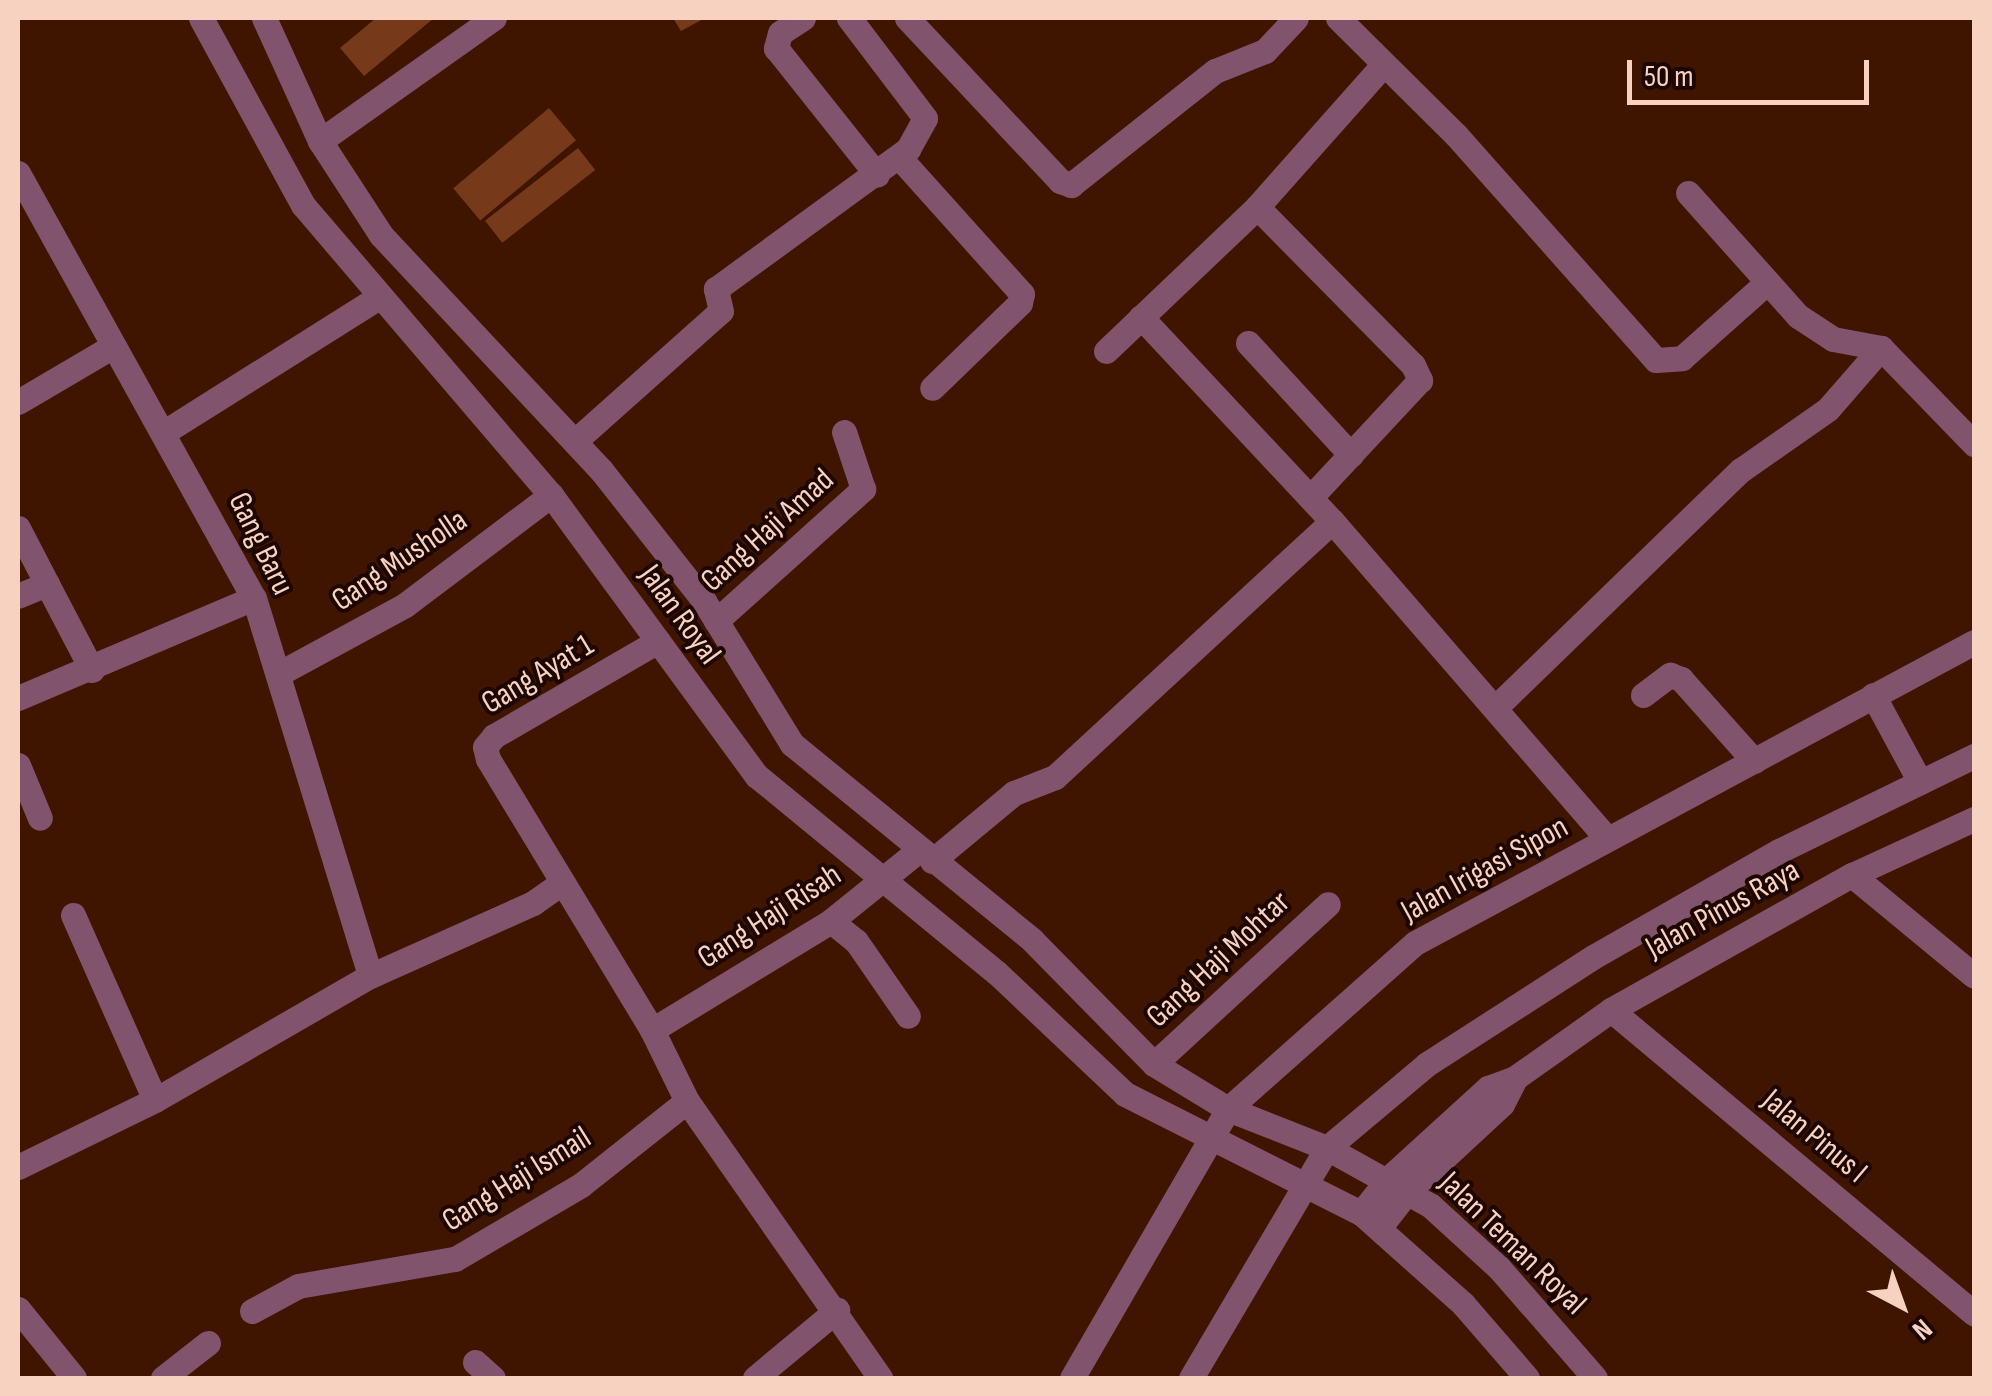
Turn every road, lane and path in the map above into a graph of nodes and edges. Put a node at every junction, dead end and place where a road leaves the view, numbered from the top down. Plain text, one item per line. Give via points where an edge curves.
1 (201, 18) edge
2 (264, 18) edge
3 (494, 18) edge
4 (849, 18) edge
5 (907, 18) edge
6 (1296, 18) edge
7 (1338, 18) edge
8 (795, 19) edge
9 (1384, 64) junction
10 (320, 141) junction
11 (900, 157) junction
12 (18, 174) edge
13 (876, 175) junction
14 (1688, 193) dead end
15 (1257, 207) junction
16 (1764, 285) junction
17 (377, 298) junction
18 (1141, 316) junction
19 (1248, 342) dead end
20 (113, 346) junction
21 (1880, 348) junction
22 (1106, 351) dead end
23 (932, 388) dead end
24 (18, 402) edge
25 (166, 431) junction
26 (844, 432) dead end
27 (574, 441) junction
28 (1974, 444) edge
29 (1351, 455) junction
30 (551, 495) junction
31 (1311, 497) junction
32 (1332, 521) junction
33 (18, 528) edge
34 (47, 584) junction
35 (18, 596) edge
36 (254, 598) junction
37 (716, 621) junction
38 (658, 642) junction
39 (1974, 642) edge
40 (92, 670) junction
41 (280, 673) junction
42 (1643, 695) dead end
43 (18, 698) edge
44 (1879, 706) junction
45 (1495, 708) junction
46 (1974, 756) edge
47 (1754, 761) junction
48 (18, 765) edge
49 (1920, 782) junction
50 (40, 818) dead end
51 (1974, 819) edge
52 (1607, 840) junction
53 (925, 856) junction
54 (1852, 875) junction
55 (883, 882) junction
56 (560, 884) junction
57 (1328, 904) dead end
58 (73, 915) dead end
59 (830, 922) junction
60 (370, 976) junction
61 (1974, 976) edge
62 (1611, 1010) junction
63 (908, 1016) dead end
64 (652, 1030) junction
65 (1154, 1064) junction
66 (1515, 1078) junction
67 (155, 1100) junction
68 (687, 1101) junction
69 (1234, 1111) junction
70 (1211, 1141) junction
71 (1322, 1146) junction
72 (18, 1167) edge
73 (1300, 1180) junction
74 (1399, 1185) junction
75 (1370, 1221) junction
76 (18, 1309) edge
77 (837, 1310) junction
78 (252, 1311) dead end
79 (1974, 1314) edge
80 (208, 1342) dead end
81 (74, 1378) edge
82 (163, 1378) edge
83 (754, 1378) edge
84 (880, 1378) edge
85 (1072, 1378) edge
86 (1191, 1378) edge
87 (1527, 1378) edge
88 (1596, 1378) edge

1 - 17 street, Jalan Royal via 302,205
2 - 10 street, Jalan Royal
3 - 10 street
4 - 11 street via 925,118
5 - 6 street via 1060,182 1071,185 1214,71 1265,52
7 - 9 street
8 - 13 street via 776,41 780,56
9 - 15 street
9 - 16 street via 1656,360 1682,358
10 - 27 street, Jalan Royal via 381,235
11 - 13 street
11 - 23 street via 1022,294
12 - 20 street, Gang Baru
13 - 27 street via 716,289 721,311
14 - 16 street
15 - 18 street
15 - 29 street via 1418,374 1419,384
16 - 21 street via 1833,339
17 - 25 street
17 - 30 street, Jalan Royal
18 - 22 street
18 - 31 street
19 - 29 street
20 - 24 street
20 - 25 street, Gang Baru
21 - 28 street
21 - 45 street via 1828,409 1741,470
25 - 36 street, Gang Baru
26 - 37 street, Gang Haji Amad via 863,488
27 - 37 street, Jalan Royal
29 - 31 street
30 - 38 street, Jalan Royal
30 - 41 street, Gang Musholla via 405,605
31 - 32 street
32 - 45 street
32 - 53 street, Gang Haji Risah via 1055,777 1014,793
33 - 34 street
34 - 35 street
34 - 40 street
36 - 40 street
36 - 41 street, Gang Baru
37 - 53 street, Jalan Royal via 792,744
38 - 55 street, Jalan Royal via 757,776
38 - 56 street, Gang Ayat 1 via 485,747
39 - 44 street, Jalan Irigasi Sipon
40 - 43 street
41 - 60 street, Gang Baru
42 - 47 street via 1670,675 1681,679
44 - 47 street, Jalan Irigasi Sipon
44 - 49 street
45 - 52 street
46 - 49 street
47 - 52 street, Jalan Irigasi Sipon
48 - 50 street
49 - 71 street via 1779,851 1593,956 1427,1064
51 - 54 street, Jalan Pinus Raya
52 - 69 street, Jalan Irigasi Sipon via 1415,943
53 - 55 street, Gang Haji Risah
53 - 65 street, Jalan Royal via 1032,940
54 - 61 street
54 - 62 street, Jalan Pinus Raya
55 - 59 street, Gang Haji Risah
55 - 70 street, Jalan Royal via 997,973 1125,1094
56 - 60 street via 533,903
56 - 64 street
57 - 65 street, Gang Haji Mohtar
58 - 67 street
59 - 63 street via 856,942
59 - 64 street, Gang Haji Risah
60 - 67 street
62 - 66 street, Jalan Pinus Raya
62 - 79 street, Jalan Pinus I
64 - 68 street
65 - 69 street, Jalan Royal
66 - 74 street, Jalan Pinus Raya via 1502,1104
66 - 74 street, Jalan Pinus Raya via 1488,1088
67 - 72 street
68 - 77 street
68 - 78 street, Gang Haji Ismail via 581,1186 455,1259 298,1286
69 - 70 street, Jalan Irigasi Sipon
69 - 71 street, Jalan Teman Royal
70 - 73 street, Jalan Royal
70 - 85 street, Jalan Irigasi Sipon
71 - 73 street
71 - 74 street, Jalan Teman Royal
73 - 75 street
73 - 86 street
74 - 75 street, Jalan Pinus Raya
74 - 88 street, Jalan Teman Royal via 1499,1268
75 - 87 street via 1463,1304
76 - 81 street
77 - 83 street
77 - 84 street
80 - 82 street

